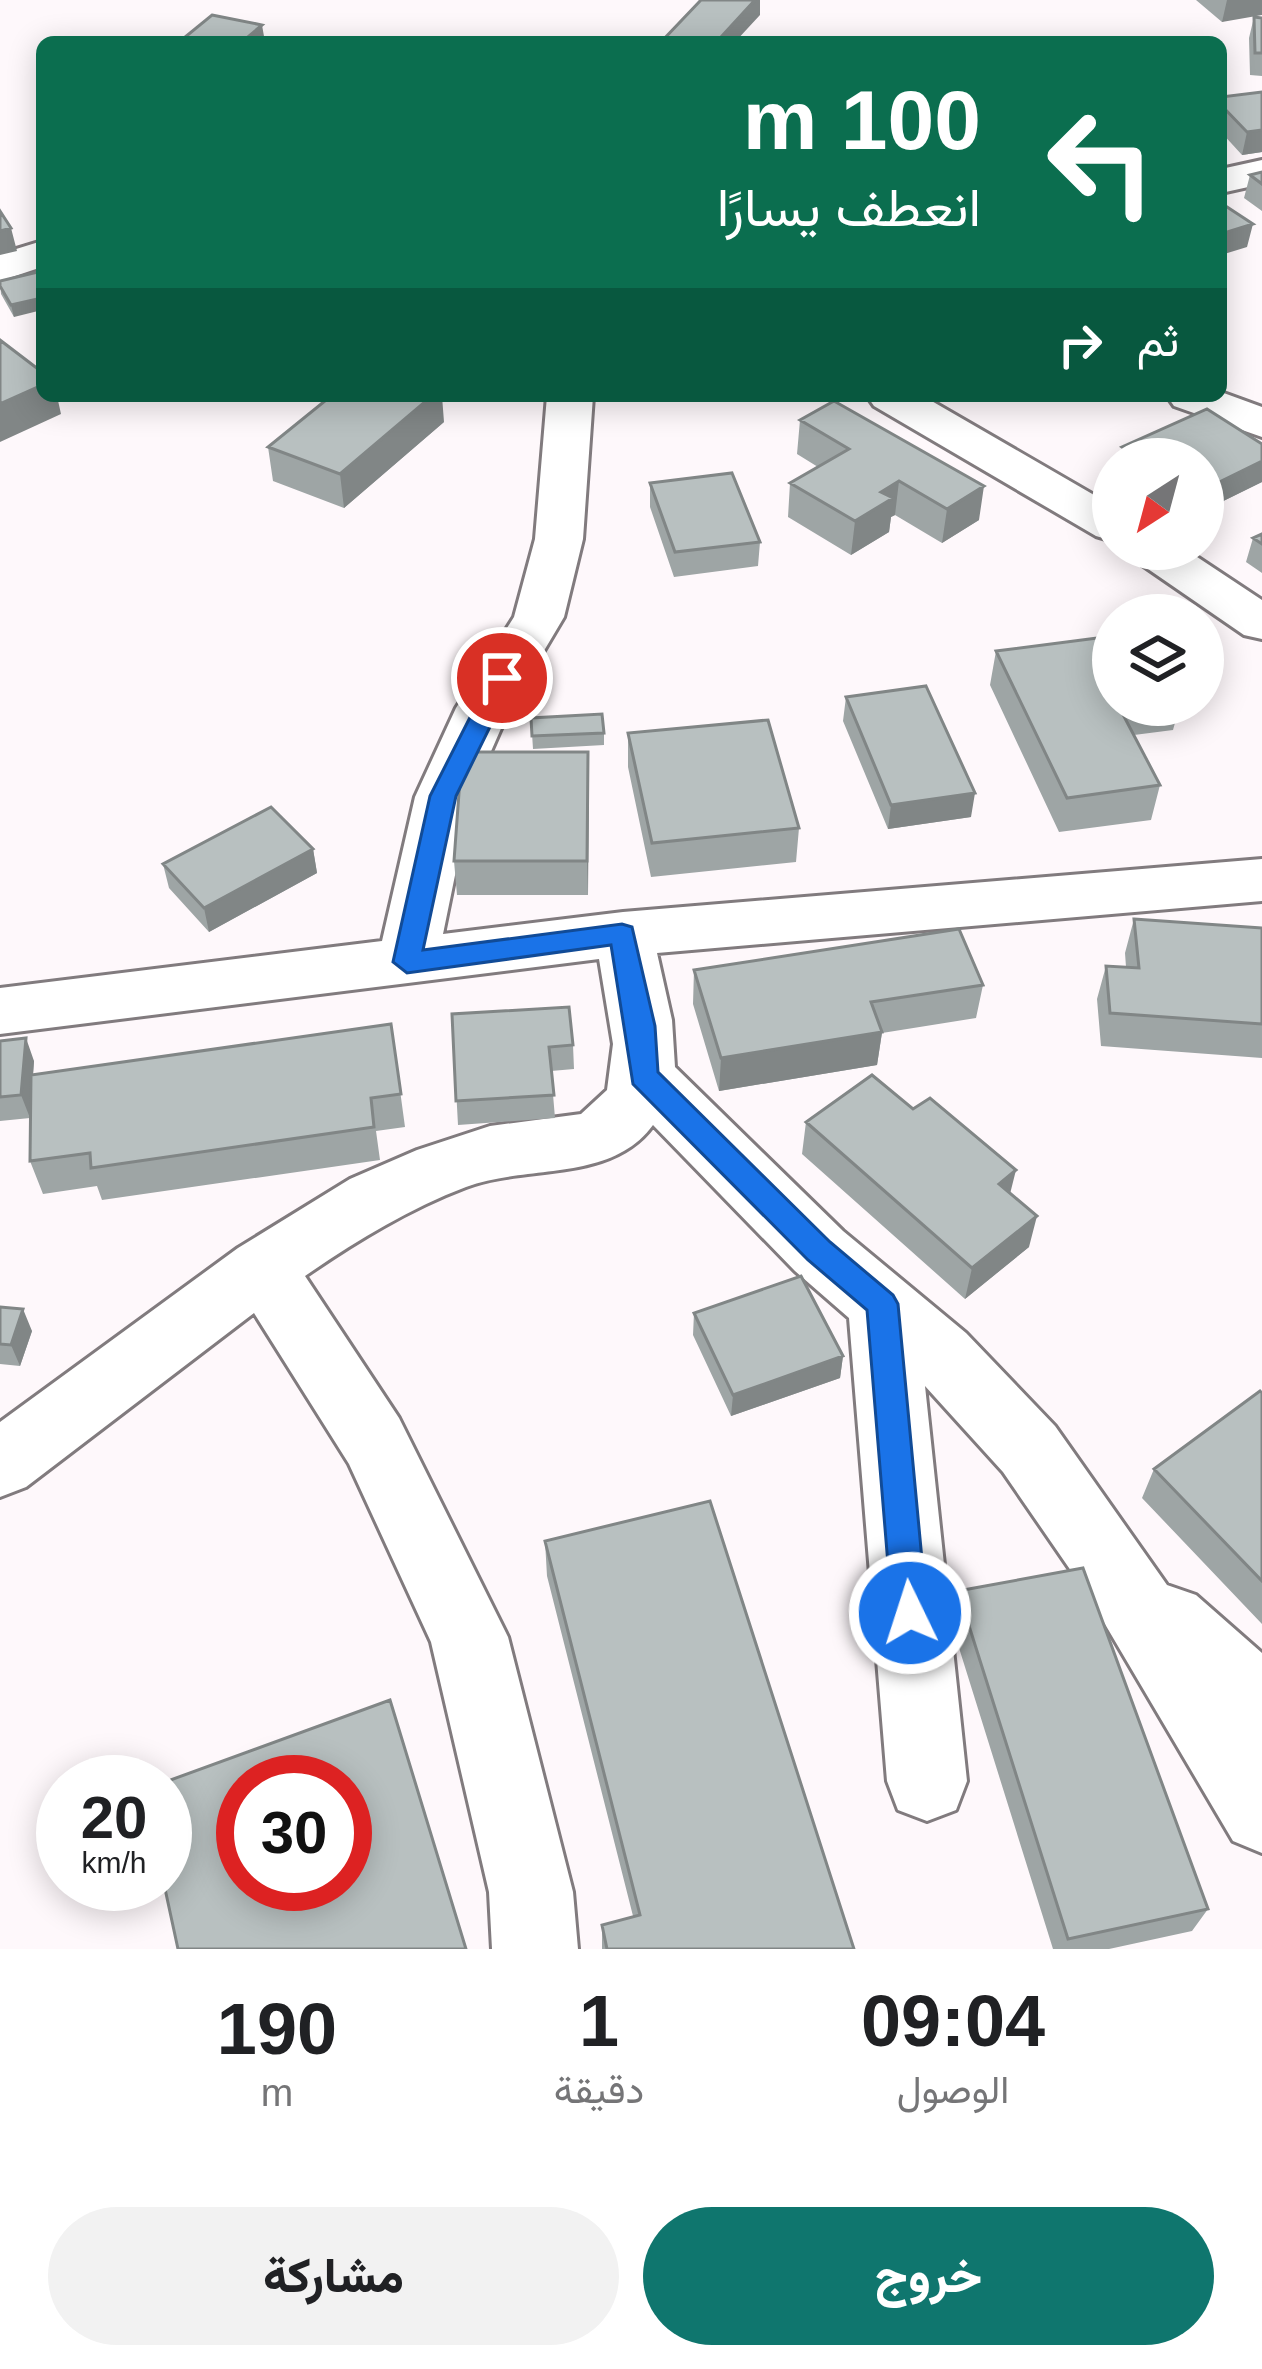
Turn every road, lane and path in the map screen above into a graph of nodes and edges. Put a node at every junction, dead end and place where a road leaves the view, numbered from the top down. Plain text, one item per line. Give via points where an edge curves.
1 (1262, 172) edge
2 (1227, 181) edge
3 (36, 255) edge
4 (0, 268) edge
5 (570, 402) edge
6 (900, 402) edge
7 (1207, 402) edge
8 (1262, 422) edge
9 (1092, 514) edge
10 (1183, 570) edge
11 (1262, 623) edge
12 (1262, 880) edge
13 (622, 934) junction
14 (407, 962) junction
15 (0, 1011) edge
16 (644, 1076) junction
17 (262, 1268) junction
18 (882, 1304) junction
19 (0, 1464) edge
20 (1115, 1572) junction
21 (1262, 1706) edge
22 (927, 1781) dead end
23 (1262, 1812) edge
24 (535, 1949) edge

1 - 2 street
3 - 4 street
5 - 14 street via 559,539 538,617 443,796
6 - 9 street
7 - 8 street
10 - 11 street
12 - 13 street
13 - 14 street
13 - 16 street
14 - 15 street
16 - 17 street via 634,1103 583,1144 520,1145 440,1169 369,1200
16 - 18 street
17 - 19 street
17 - 24 street via 374,1441 470,1637 531,1892
18 - 20 street via 1030,1449
18 - 22 street
20 - 21 street
20 - 23 street

